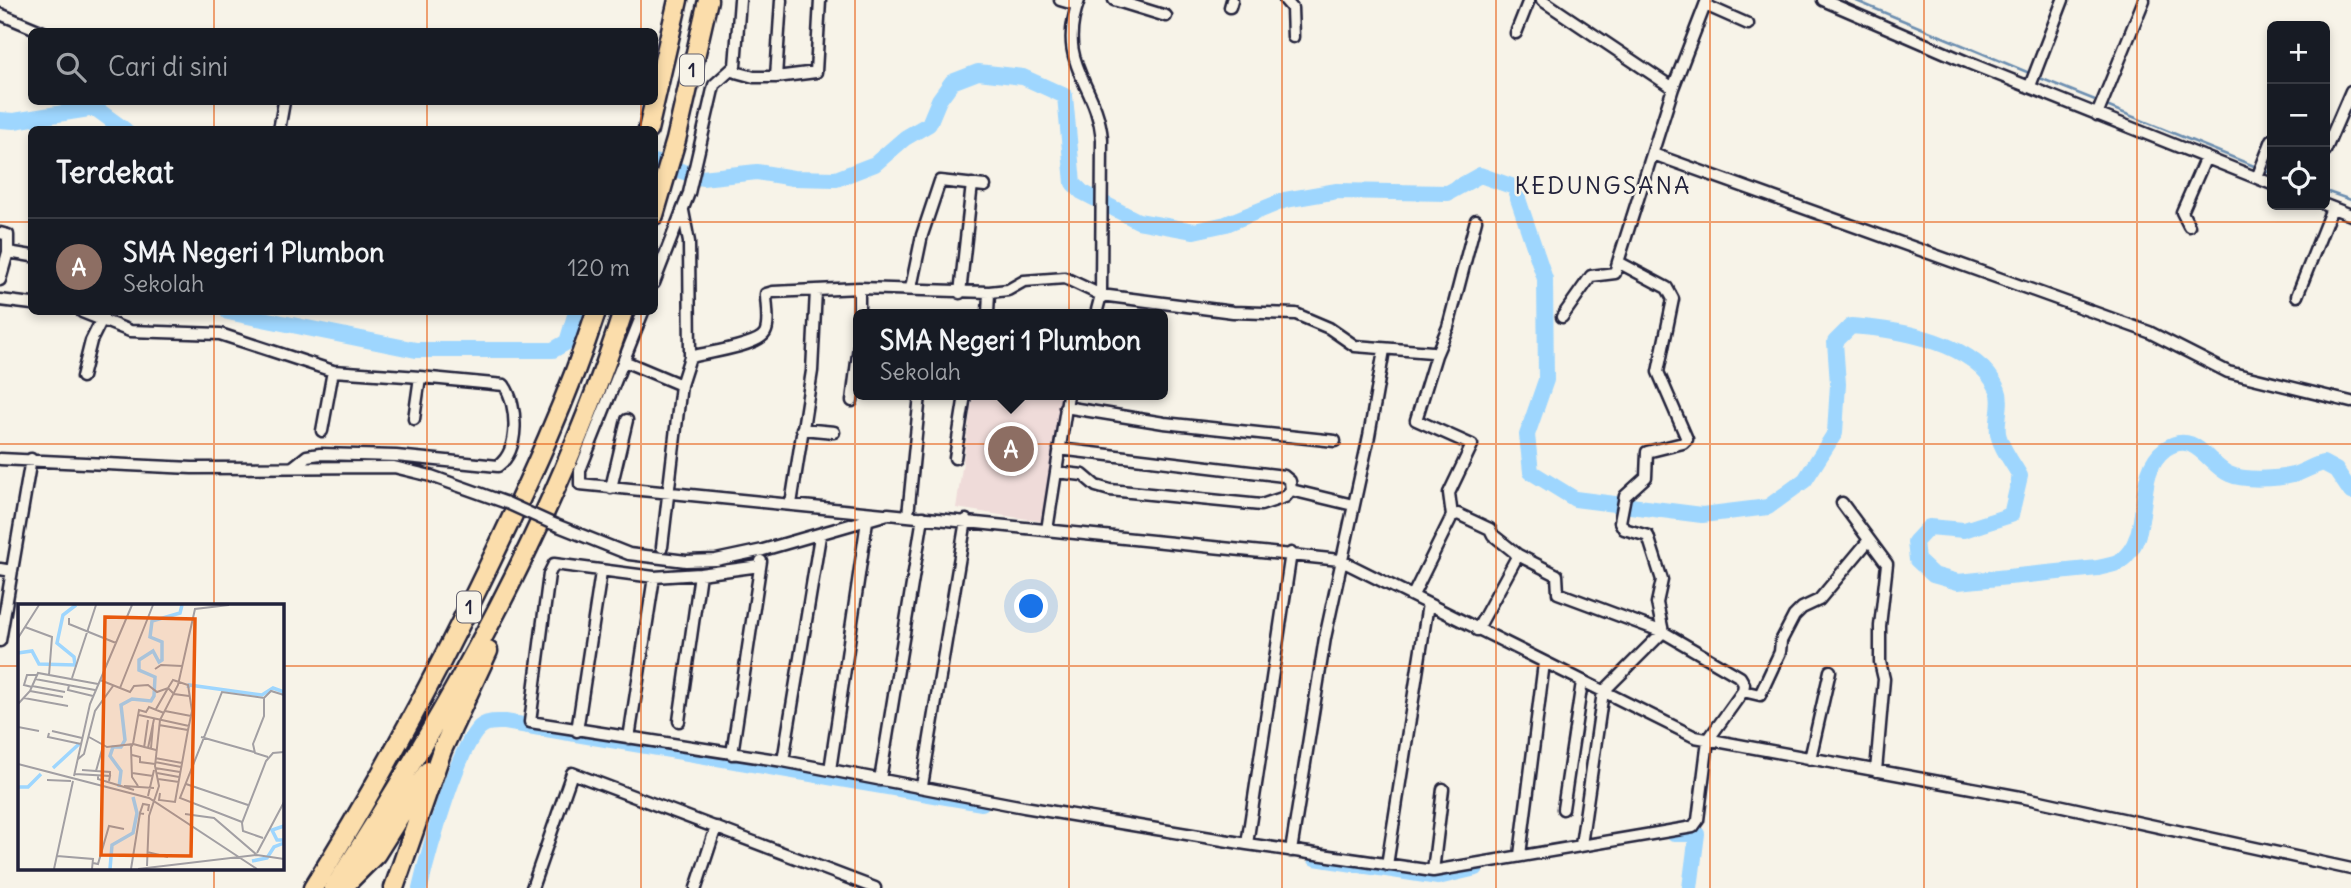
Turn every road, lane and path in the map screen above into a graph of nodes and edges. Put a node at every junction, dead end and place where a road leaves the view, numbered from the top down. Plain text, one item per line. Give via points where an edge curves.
1 (678, 0) edge
2 (708, 0) edge
3 (740, 0) edge
4 (781, 0) edge
5 (820, 0) edge
6 (1059, 0) edge
7 (1114, 0) edge
8 (1285, 0) edge
9 (1529, 0) edge
10 (1542, 0) edge
11 (1823, 0) edge
12 (2063, 0) edge
13 (2144, 0) edge
14 (1078, 2) edge
15 (1706, 3) edge
16 (0, 14) edge
17 (1166, 16) dead end
18 (1748, 23) dead end
19 (33, 28) edge
20 (1516, 33) dead end
21 (1293, 37) dead end
22 (732, 71) junction
23 (776, 77) junction
24 (2029, 86) junction
25 (658, 87) edge
26 (1673, 88) junction
27 (2351, 91) edge
28 (283, 105) edge
29 (654, 105) edge
30 (2097, 115) junction
31 (280, 126) edge
32 (649, 126) edge
33 (2269, 147) edge
34 (2327, 147) edge
35 (1653, 154) junction
36 (2206, 157) junction
37 (2257, 178) junction
38 (2267, 182) edge
39 (972, 184) junction
40 (985, 186) dead end
41 (658, 204) edge
42 (2330, 207) edge
43 (2327, 210) edge
44 (683, 211) junction
45 (2351, 215) edge
46 (1476, 220) dead end
47 (2189, 226) dead end
48 (0, 233) edge
49 (8, 252) junction
50 (28, 255) edge
51 (1618, 262) junction
52 (658, 274) edge
53 (0, 280) edge
54 (859, 288) junction
55 (911, 288) junction
56 (816, 290) junction
57 (989, 292) junction
58 (960, 293) junction
59 (1101, 295) junction
60 (2297, 296) dead end
61 (0, 300) edge
62 (28, 304) edge
63 (859, 309) edge
64 (988, 309) edge
65 (1097, 309) edge
66 (95, 315) edge
67 (595, 315) edge
68 (623, 315) edge
69 (642, 315) edge
70 (103, 317) junction
71 (1562, 317) dead end
72 (1384, 350) junction
73 (1436, 355) junction
74 (690, 357) junction
75 (624, 361) junction
76 (333, 371) junction
77 (82, 377) dead end
78 (420, 377) junction
79 (681, 385) junction
80 (853, 393) edge
81 (920, 400) edge
82 (964, 400) edge
83 (1067, 400) edge
84 (852, 401) dead end
85 (2351, 402) edge
86 (1065, 407) junction
87 (414, 419) dead end
88 (627, 420) dead end
89 (802, 429) junction
90 (322, 431) dead end
91 (834, 432) dead end
92 (1335, 441) dead end
93 (1059, 449) junction
94 (955, 458) dead end
95 (0, 459) edge
96 (31, 459) junction
97 (293, 467) junction
98 (1056, 472) junction
99 (611, 488) junction
100 (1290, 491) junction
101 (668, 494) junction
102 (1842, 503) dead end
103 (791, 504) junction
104 (1353, 505) junction
105 (888, 514) junction
106 (908, 515) junction
107 (923, 516) junction
108 (1452, 516) junction
109 (966, 520) junction
110 (867, 521) junction
111 (1047, 530) junction
112 (820, 536) junction
113 (1869, 540) junction
114 (662, 547) dead end
115 (529, 550) junction
116 (763, 550) junction
117 (1292, 553) junction
118 (1518, 555) junction
119 (1340, 560) junction
120 (760, 566) junction
121 (0, 569) edge
122 (12, 571) junction
123 (601, 572) junction
124 (700, 574) junction
125 (654, 576) junction
126 (1413, 595) junction
127 (1428, 604) junction
128 (1477, 629) junction
129 (1663, 632) junction
130 (1, 635) edge
131 (1544, 663) junction
132 (1830, 671) dead end
133 (1582, 682) junction
134 (1743, 691) junction
135 (1603, 692) junction
136 (679, 721) dead end
137 (578, 731) junction
138 (629, 738) junction
139 (1708, 740) junction
140 (442, 750) junction
141 (732, 754) junction
142 (1810, 760) junction
143 (783, 761) junction
144 (830, 770) junction
145 (1876, 771) junction
146 (880, 780) junction
147 (922, 786) junction
148 (1443, 789) dead end
149 (1563, 809) dead end
150 (716, 827) junction
151 (1247, 844) junction
152 (1581, 845) junction
153 (1292, 851) junction
154 (1520, 855) junction
155 (1387, 865) junction
156 (2351, 869) edge
157 (1433, 871) junction
158 (313, 888) edge
159 (334, 888) edge
160 (341, 888) edge
161 (394, 888) edge
162 (532, 888) edge
163 (696, 888) edge
164 (875, 888) edge

1 - 25 highway, 1
2 - 41 highway, 1
3 - 22 street
4 - 23 street
5 - 23 street via 816,72
6 - 14 street
7 - 17 street
8 - 21 street via 1292,8
9 - 20 street
10 - 26 street
11 - 24 street
12 - 24 street
13 - 30 street
14 - 59 street via 1071,49 1099,118
15 - 18 street
15 - 26 street
16 - 19 street
22 - 23 street
22 - 44 street via 715,82
24 - 30 street
26 - 35 street
27 - 34 street
28 - 31 street
29 - 32 highway, 1
30 - 36 street
33 - 37 street
35 - 51 street
35 - 85 street via 2149,332 2228,372
36 - 37 street
36 - 47 street via 2182,212
37 - 38 street
39 - 40 street
39 - 55 street via 939,182
39 - 58 street
42 - 45 street
43 - 60 street
44 - 52 street
44 - 74 street via 689,242
46 - 73 street via 1448,327
48 - 49 street via 8,235
49 - 50 street
49 - 53 street
51 - 71 street via 1615,273 1591,276
51 - 129 street via 1672,295 1658,372 1687,437 1683,443 1648,450 1645,479 1624,498 1620,520 1622,528 1644,533 1653,543 1662,580 1657,603
54 - 55 street
54 - 56 street
54 - 63 street
55 - 58 street
56 - 74 street via 768,293 762,337
56 - 89 street via 815,348
57 - 58 street
57 - 59 street via 1008,290 1024,281 1065,278
57 - 64 street
59 - 65 street
59 - 72 street via 1233,313 1296,314 1329,328 1354,346
61 - 62 street
66 - 70 street
67 - 158 highway, 1 via 543,452 457,631 379,779
68 - 115 highway, 1
69 - 75 street
70 - 76 street via 136,332 220,334
70 - 77 street
72 - 73 street
72 - 104 street
73 - 108 street via 1416,420 1472,445 1450,493
74 - 79 street
75 - 79 street
75 - 99 street via 578,477 582,485
76 - 78 street
76 - 90 street
78 - 87 street
78 - 97 street via 504,385 515,419 504,461 498,466 320,454 307,456
79 - 101 street
80 - 84 street
81 - 106 street
82 - 94 street
83 - 86 street
86 - 92 street via 1164,423
86 - 93 street
88 - 99 street
89 - 91 street
89 - 103 street
93 - 98 street
93 - 100 street via 1284,476 1290,481
95 - 96 street
96 - 97 street via 192,468
96 - 122 street
97 - 116 street, bridge via 394,467 431,476 507,503 606,547 652,558 716,560
98 - 100 street via 1083,475 1110,490 1251,504 1283,498
98 - 111 street
99 - 101 street
100 - 104 street
101 - 103 street
101 - 114 street
102 - 113 street
103 - 105 street
104 - 119 street
105 - 106 street
105 - 110 street
106 - 107 street
107 - 109 street
107 - 146 street
108 - 118 street via 1458,514 1490,529
108 - 126 street
109 - 111 street
109 - 147 street
110 - 112 street
110 - 144 street
111 - 117 street
112 - 116 street
112 - 143 street
113 - 134 street via 1819,600 1794,616 1759,695
113 - 145 street via 1887,568 1880,626 1884,679
115 - 140 highway
115 - 159 highway, 1 via 405,777
116 - 120 street
117 - 119 street
117 - 151 street
118 - 128 street
118 - 129 street via 1557,575 1558,593
119 - 126 street
119 - 153 street
120 - 124 street
120 - 141 street
121 - 122 street
122 - 130 street
123 - 125 street
123 - 137 street
123 - 137 street via 558,563 549,574 529,718 532,724
124 - 125 street
124 - 136 street
125 - 138 street
126 - 127 street
127 - 128 street
127 - 155 street
128 - 131 street
129 - 134 street via 1740,677
129 - 135 street
131 - 133 street
131 - 154 street
132 - 142 street
133 - 135 street
133 - 149 street
134 - 139 street
135 - 139 street
135 - 152 street
137 - 138 street
138 - 141 street
139 - 142 street
139 - 152 street via 1696,825
140 - 160 highway via 376,855
140 - 161 highway
141 - 143 street
142 - 145 street
143 - 144 street
144 - 146 street
145 - 156 street via 2057,804
146 - 147 street
147 - 151 street
148 - 157 street
150 - 162 street via 572,773
150 - 163 street
150 - 164 street
151 - 153 street
152 - 154 street
153 - 155 street
154 - 157 street
155 - 157 street

